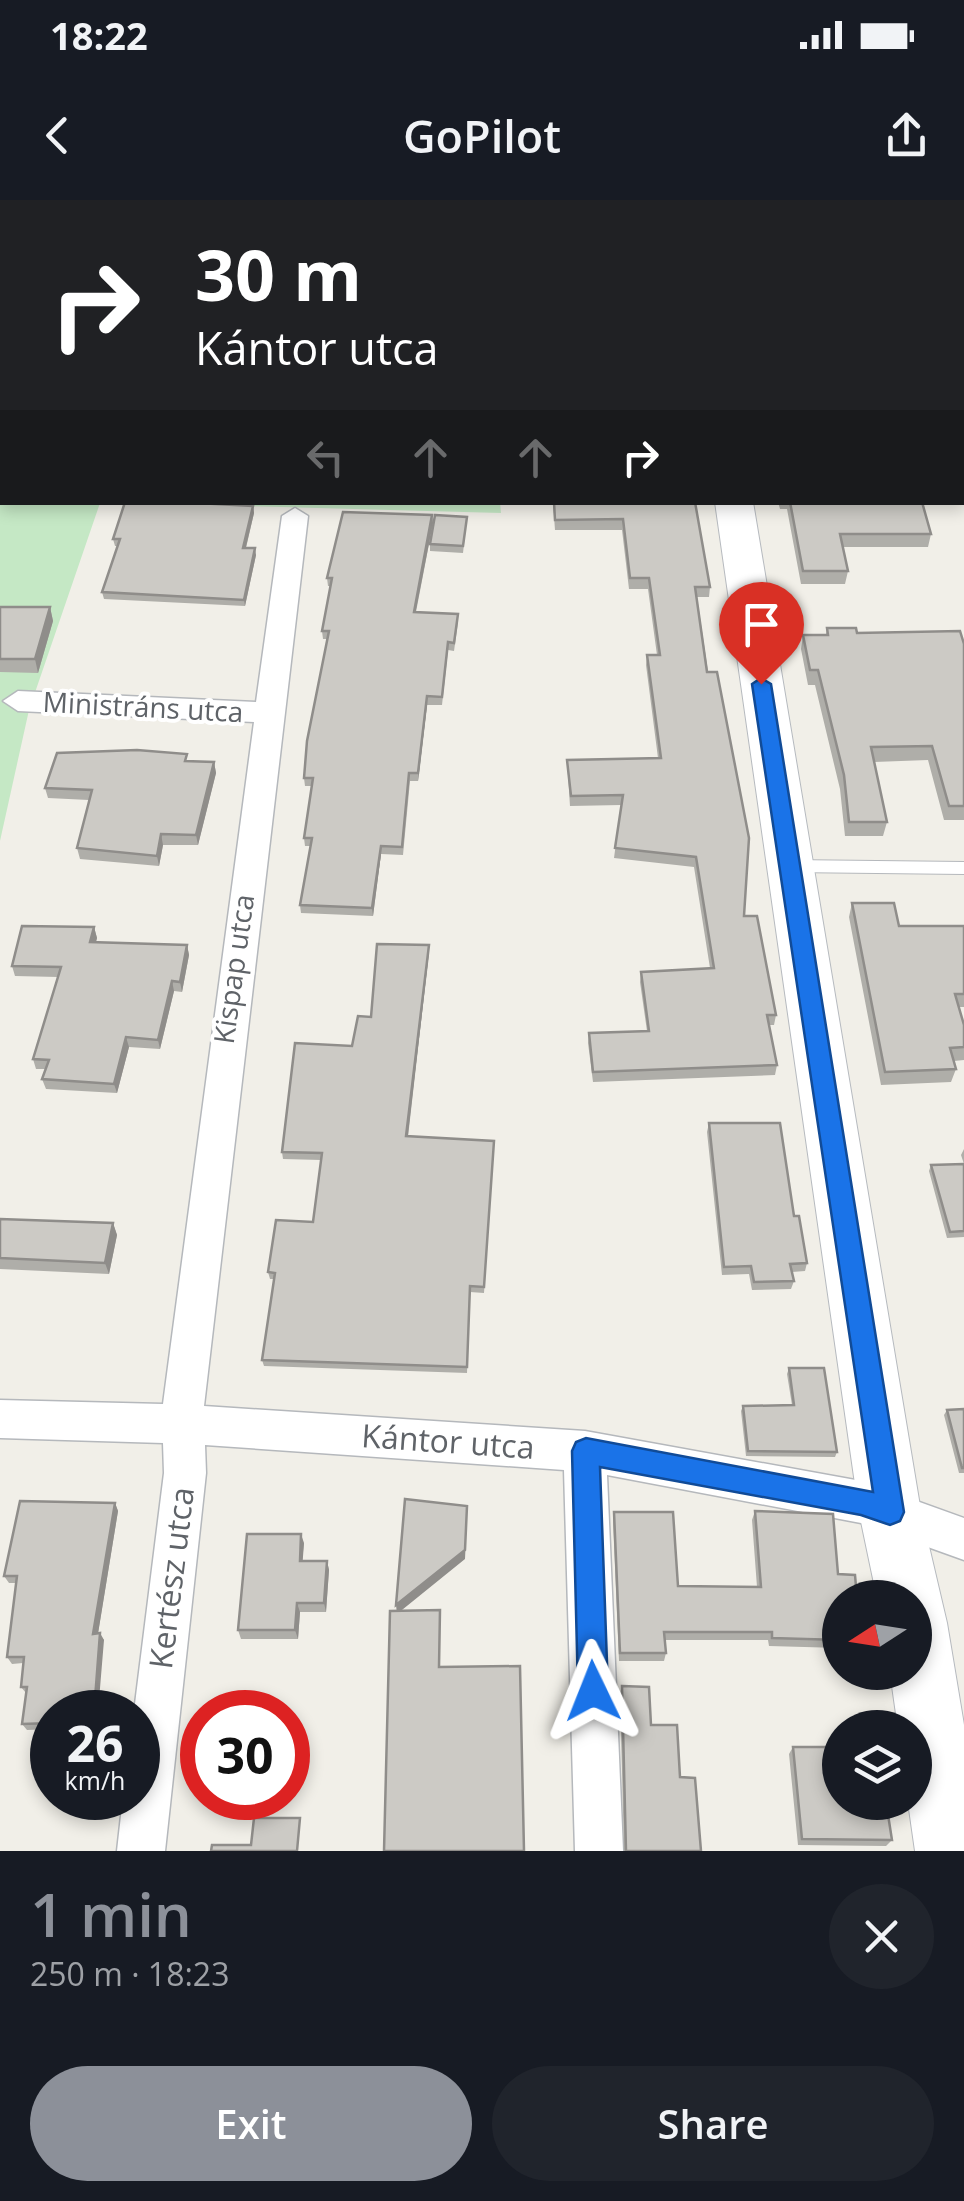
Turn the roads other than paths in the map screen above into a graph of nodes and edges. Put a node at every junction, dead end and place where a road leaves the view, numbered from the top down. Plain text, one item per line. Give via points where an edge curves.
1 (734, 505) edge
2 (295, 516) dead end
3 (18, 702) dead end
4 (268, 712) junction
5 (789, 866) junction
6 (964, 868) edge
7 (0, 1419) edge
8 (182, 1424) junction
9 (586, 1451) junction
10 (890, 1512) junction
11 (964, 1539) edge
12 (906, 1580) edge
13 (925, 1690) edge
14 (141, 1851) edge
15 (598, 1851) edge
16 (950, 1851) edge

1 - 5 main road
2 - 4 street, Kispap utca
3 - 4 street, Ministráns utca
4 - 8 street, Kispap utca
5 - 6 lane
5 - 10 main road
7 - 8 street, Kántor utca
8 - 9 street, Kántor utca
8 - 14 street, Kertész utca via 185,1473
9 - 10 street, Kántor utca
9 - 15 street
10 - 11 street, Kántor utca
10 - 12 main road
13 - 16 main road

